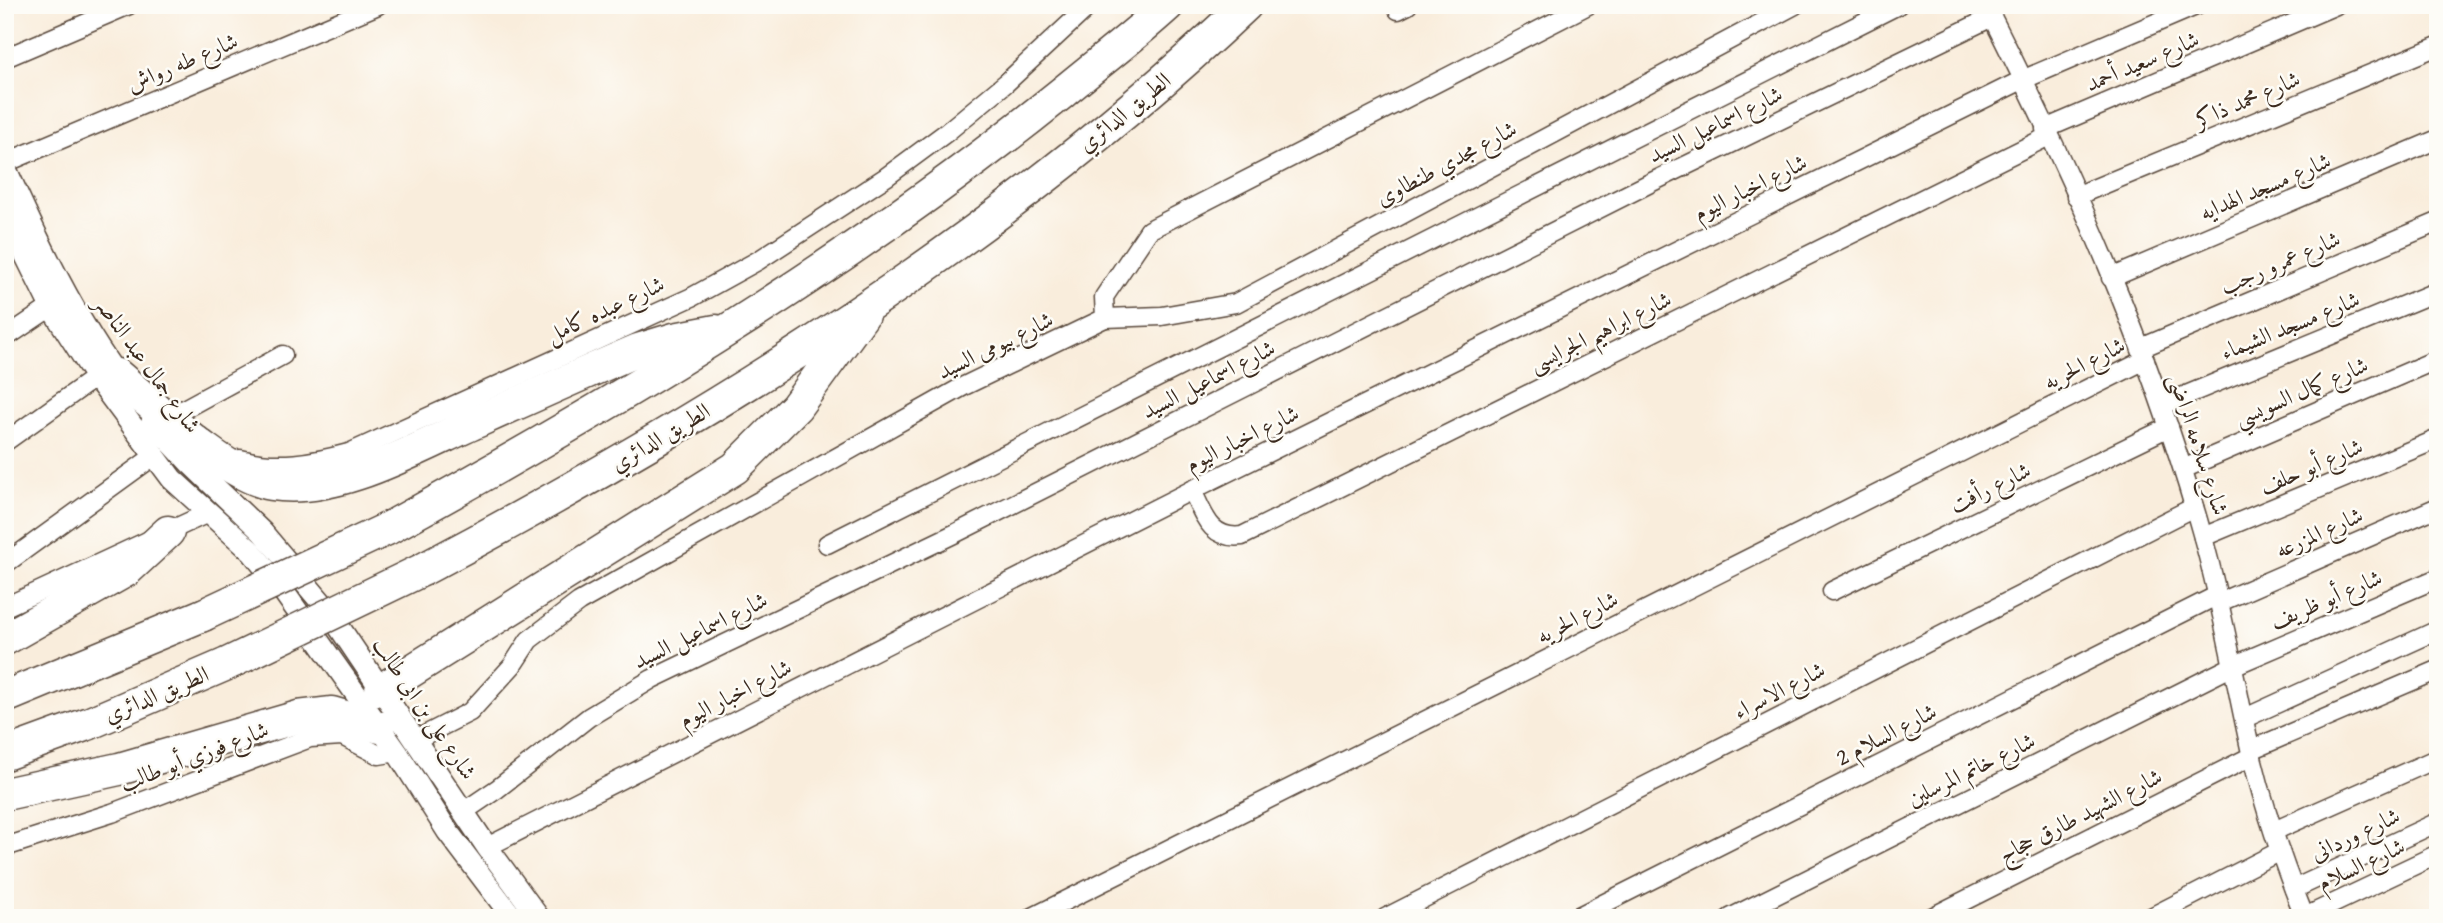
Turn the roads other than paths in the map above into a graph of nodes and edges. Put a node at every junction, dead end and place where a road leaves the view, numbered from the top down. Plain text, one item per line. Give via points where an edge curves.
1 (128, 5) edge
2 (377, 5) edge
3 (1090, 5) edge
4 (1168, 5) edge
5 (1246, 5) edge
6 (1588, 5) edge
7 (1796, 5) edge
8 (1898, 5) edge
9 (2199, 5) edge
10 (2336, 5) edge
11 (1989, 11) edge
12 (2438, 46) edge
13 (5, 58) edge
14 (2022, 80) junction
15 (2047, 132) junction
16 (2438, 138) edge
17 (5, 165) edge
18 (2076, 196) junction
19 (5, 214) edge
20 (2438, 222) edge
21 (18, 236) edge
22 (2111, 278) junction
23 (2438, 291) edge
24 (876, 298) junction
25 (51, 307) junction
26 (1105, 318) junction
27 (734, 327) junction
28 (5, 338) edge
29 (2143, 354) junction
30 (283, 355) dead end
31 (2438, 359) edge
32 (105, 368) junction
33 (2162, 405) junction
34 (173, 415) junction
35 (2169, 427) junction
36 (2438, 439) edge
37 (5, 442) edge
38 (154, 456) junction
39 (2183, 469) junction
40 (1192, 490) junction
41 (2194, 507) junction
42 (2438, 507) edge
43 (208, 513) junction
44 (168, 532) junction
45 (262, 532) joint
46 (2203, 537) junction
47 (827, 544) dead end
48 (252, 552) joint
49 (5, 564) edge
50 (2438, 578) edge
51 (1832, 591) dead end
52 (2219, 598) junction
53 (5, 607) edge
54 (2438, 630) edge
55 (5, 639) edge
56 (2235, 665) junction
57 (2438, 670) edge
58 (381, 690) junction
59 (5, 697) edge
60 (2245, 718) junction
61 (379, 727) junction
62 (406, 746) junction
63 (2251, 753) junction
64 (5, 754) edge
65 (2438, 758) edge
66 (5, 794) edge
67 (463, 812) junction
68 (2438, 822) edge
69 (2274, 831) junction
70 (5, 847) edge
71 (486, 847) junction
72 (2280, 851) junction
73 (2438, 854) edge
74 (2294, 889) junction
75 (2305, 917) edge
76 (513, 918) edge
77 (540, 918) edge
78 (1031, 918) edge
79 (1385, 918) edge
80 (1575, 918) edge
81 (1730, 918) edge
82 (1930, 918) edge
83 (2150, 918) edge

1 - 13 street
2 - 17 street, شارع طه رواش
3 - 34 street, شارع عبده كامل via 947,132 866,192 758,260 692,297 349,453 316,462 259,464 217,447
4 - 27 highway via 994,148 850,252
5 - 24 highway, الطريق الدائري via 1074,154
6 - 26 street via 1149,230 1104,297
7 - 26 street, شارع مجدي طنطاوى via 1236,303 1162,316
8 - 47 street, شارع اسماعيل السيد
9 - 14 street, شارع اخبار اليوم
10 - 15 street, شارع سعيد أحمد
11 - 14 street, شارع سلامه الراضى
11 - 67 street, شارع اسماعيل السيد via 956,533 652,679 589,717
12 - 18 street, شارع محمد ذاكر
14 - 15 street, شارع سلامه الراضى
14 - 40 street, شارع اخبار اليوم
15 - 18 street, شارع سلامه الراضى
15 - 40 street, شارع ابراهيم الجرايسى via 1242,536 1228,538 1214,531
16 - 22 street, شارع مسجد الهدايه
17 - 21 street, شارع جمال عبد الناصر
18 - 22 street, شارع سلامه الراضى
19 - 21 street, شارع جمال عبد الناصر
20 - 29 street, شارع عمرو رجب
21 - 25 street, شارع جمال عبد الناصر
21 - 32 street, شارع جمال عبد الناصر via 78,318
22 - 29 street, شارع سلامه الراضى
23 - 33 street, شارع مسجد الشيماء
24 - 58 highway via 796,407 735,468
24 - 64 highway, الطريق الدائري, bridge via 666,435 558,499 227,664
25 - 28 street
25 - 32 street, شارع جمال عبد الناصر
26 - 62 street, شارع بيومى السيد via 964,386 579,603 529,640 470,712
27 - 32 highway via 638,350 386,462 340,479 299,486 271,484 242,474
27 - 59 highway, bridge via 567,430 387,529 203,615
29 - 33 street, شارع سلامه الراضى
29 - 78 street, شارع الحريه
30 - 34 street
31 - 39 street, شارع كمال السويسي
32 - 34 street, شارع عبده كامل
32 - 37 street
32 - 38 street, شارع جمال عبد الناصر
32 - 45 street, شارع جمال عبد الناصر via 191,464
33 - 35 street, شارع سلامه الراضى
35 - 39 street, شارع سلامه الراضى
35 - 51 street, شارع رأفت
36 - 46 street, شارع أبو حلف
38 - 43 street, شارع جمال عبد الناصر
38 - 49 street
39 - 41 street, شارع سلامه الراضى
40 - 71 street, شارع اخبار اليوم
41 - 46 street, شارع سلامه الراضى
41 - 79 street, شارع الاسراء
42 - 52 street, شارع المزرعه
43 - 44 street
43 - 48 street, شارع جمال عبد الناصر
44 - 53 street
44 - 55 highway via 127,570
45 - 58 street, شارع على بن ابى طالب via 327,609
46 - 52 street, شارع سلامه الراضى
48 - 61 street, شارع على بن ابى طالب via 308,622
50 - 56 street, شارع أبو ظريف
52 - 56 street, شارع سلامه الراضى
52 - 80 street, شارع السلام 2
54 - 60 street
56 - 60 street, شارع سلامه الراضى
56 - 81 street, شارع خاتم المرسلين
57 - 63 street, شارع الشهيد طارق حجاج
58 - 62 street, شارع على بن ابى طالب
60 - 63 street, شارع سلامه الراضى
61 - 62 street, شارع على بن ابى طالب
61 - 66 highway via 332,713 299,717 119,769
62 - 67 street, شارع على بن ابى طالب
62 - 70 street, شارع فوزي أبو طالب via 379,755 342,736 310,738 112,813
62 - 76 street, شارع على بن ابى طالب via 449,832
63 - 69 street, شارع سلامه الراضى
63 - 82 street, شارع الشهيد طارق حجاج
65 - 69 street
67 - 71 street, شارع على بن ابى طالب
68 - 74 street, شارع وردانى
69 - 72 street, شارع سلامه الراضى
71 - 77 street, شارع على بن ابى طالب
72 - 74 street, شارع سلامه الراضى
72 - 83 street
73 - 75 street, شارع السلام
74 - 75 street, شارع سلامه الراضى

